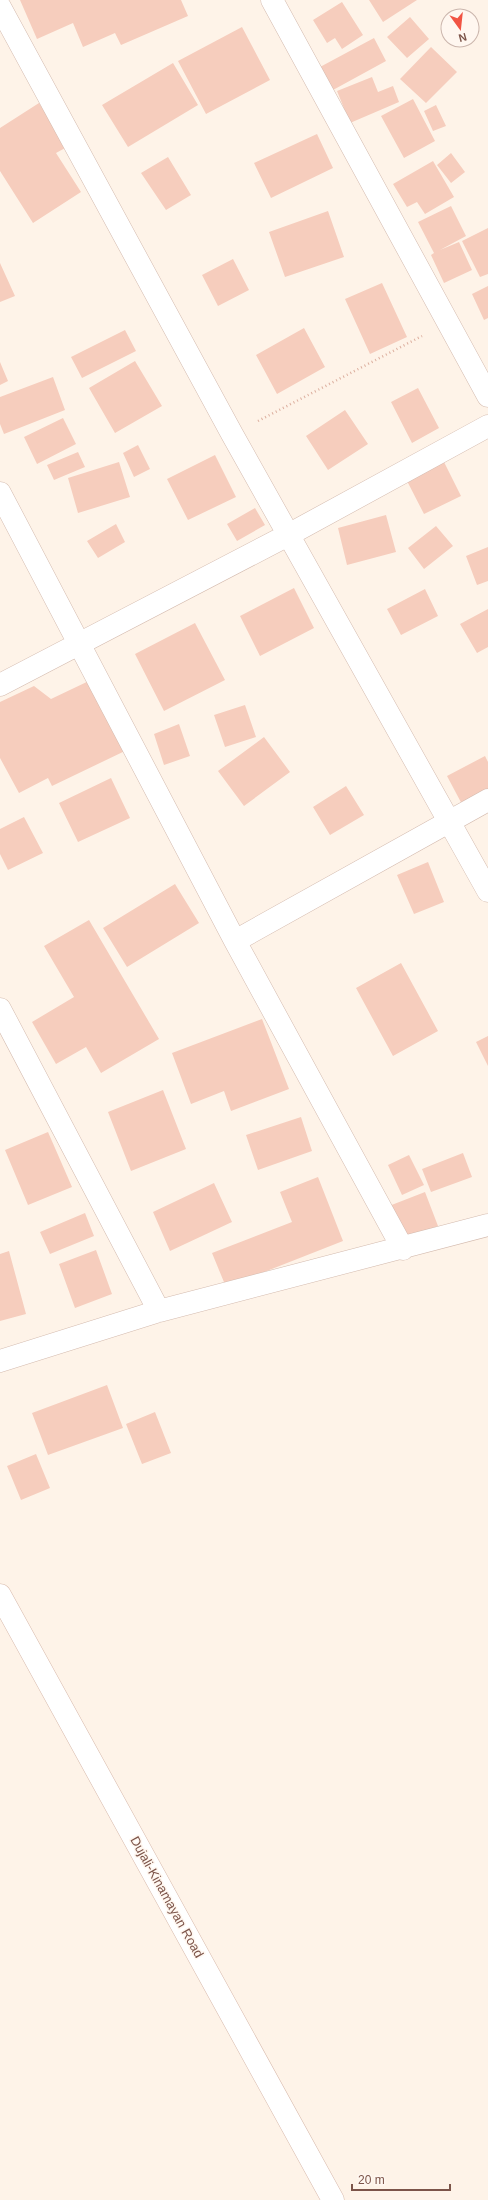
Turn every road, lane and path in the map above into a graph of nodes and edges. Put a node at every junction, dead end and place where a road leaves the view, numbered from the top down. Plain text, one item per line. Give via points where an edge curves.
1 (272, 0) edge
2 (0, 7) edge
3 (448, 323) junction
4 (488, 396) edge
5 (488, 426) edge
6 (232, 434) junction
7 (0, 493) edge
8 (290, 534) junction
9 (80, 642) junction
10 (0, 685) edge
11 (488, 800) edge
12 (450, 820) junction
13 (488, 891) edge
14 (235, 941) junction
15 (0, 1009) edge
16 (488, 1225) edge
17 (403, 1249) junction
18 (159, 1311) junction
19 (0, 1361) edge
20 (0, 1595) edge
21 (333, 2200) edge

1 - 3 street
2 - 6 street
3 - 4 street
3 - 6 path
5 - 8 street
6 - 8 street
7 - 9 street
8 - 9 street
8 - 12 street
9 - 10 street
9 - 14 street
11 - 12 street
12 - 13 street
12 - 14 street
14 - 17 street
15 - 18 street
16 - 17 street
17 - 18 street
18 - 19 street
20 - 21 street, Dujali-Kinamayan Road

